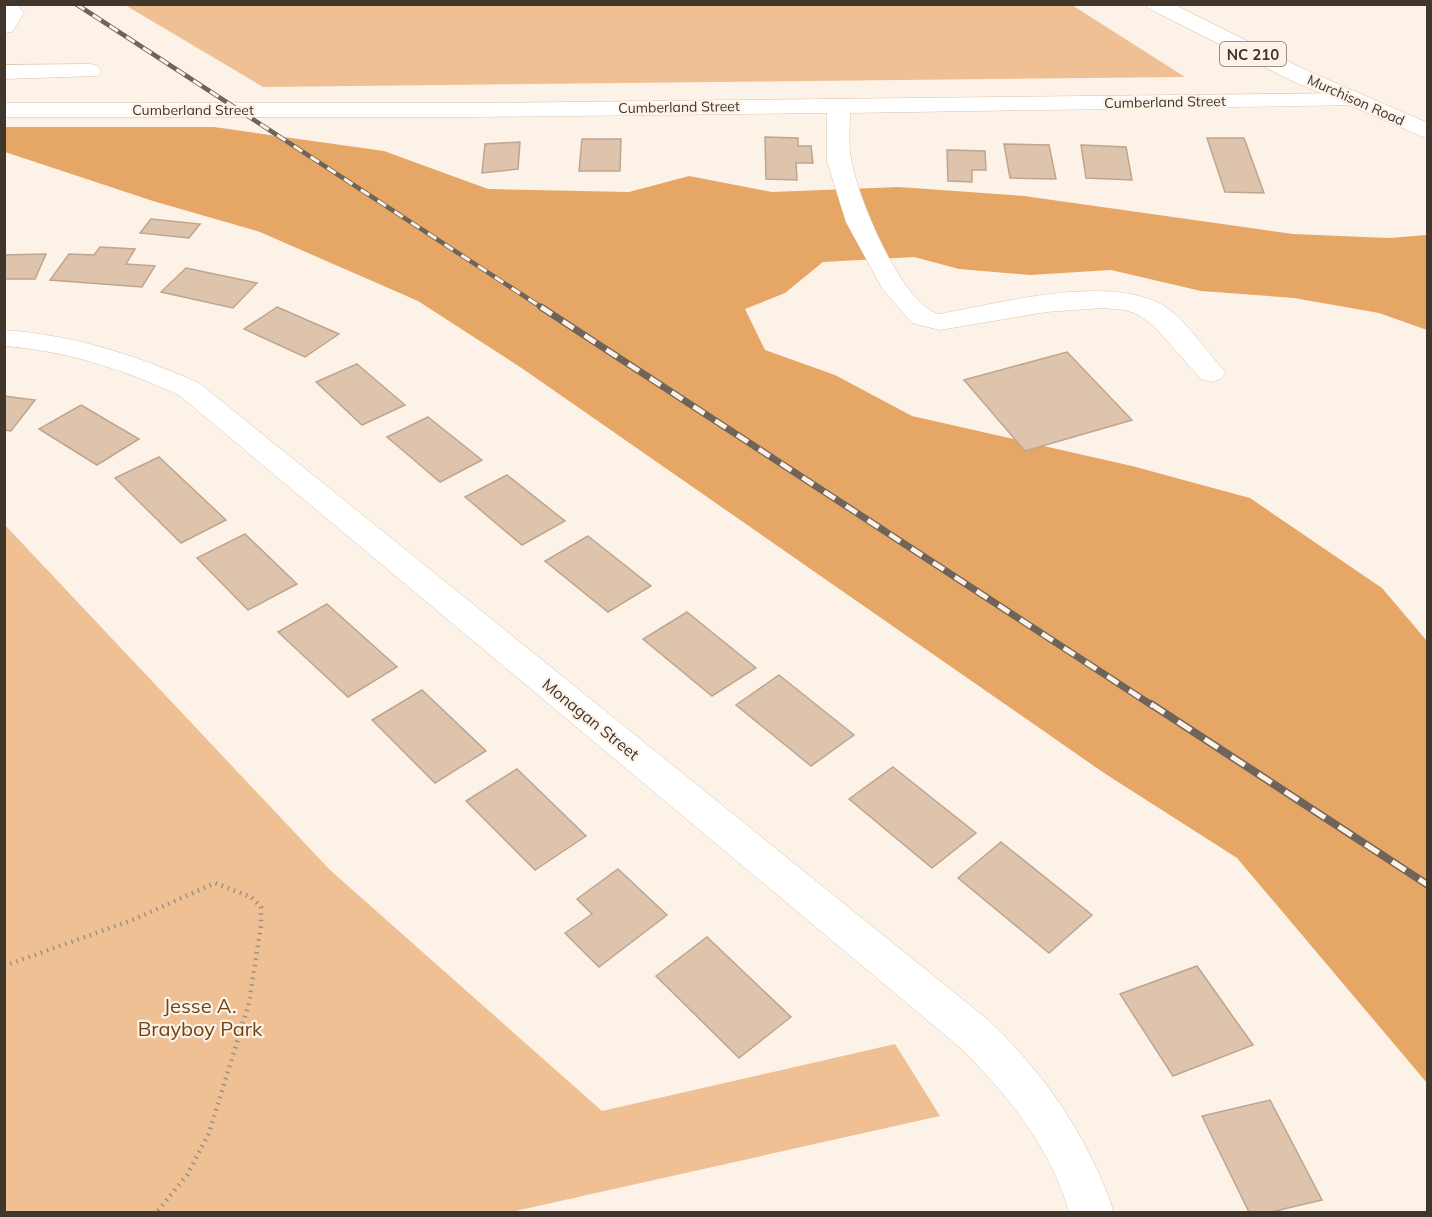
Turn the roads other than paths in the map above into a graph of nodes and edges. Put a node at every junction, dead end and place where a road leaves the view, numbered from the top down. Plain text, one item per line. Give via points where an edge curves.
1 (5, 4) edge
2 (1155, 4) edge
3 (4, 27) edge
4 (90, 71) dead end
5 (4, 72) edge
6 (1353, 100) junction
7 (838, 106) junction
8 (4, 110) edge
9 (1428, 132) edge
10 (4, 338) edge
11 (1211, 373) dead end
12 (1091, 1212) edge

1 - 3 street via 13,13
2 - 6 street, Murchison Road / NC 210
4 - 5 street
6 - 7 street, Cumberland Street
6 - 9 street, Murchison Road / NC 210
7 - 8 street, Cumberland Street
7 - 11 street via 839,161 851,208 898,291 924,319 940,322 1090,299 1120,300 1148,309
10 - 12 street, Monagan Street via 65,344 104,354 189,389 998,1056 1042,1108 1060,1138

